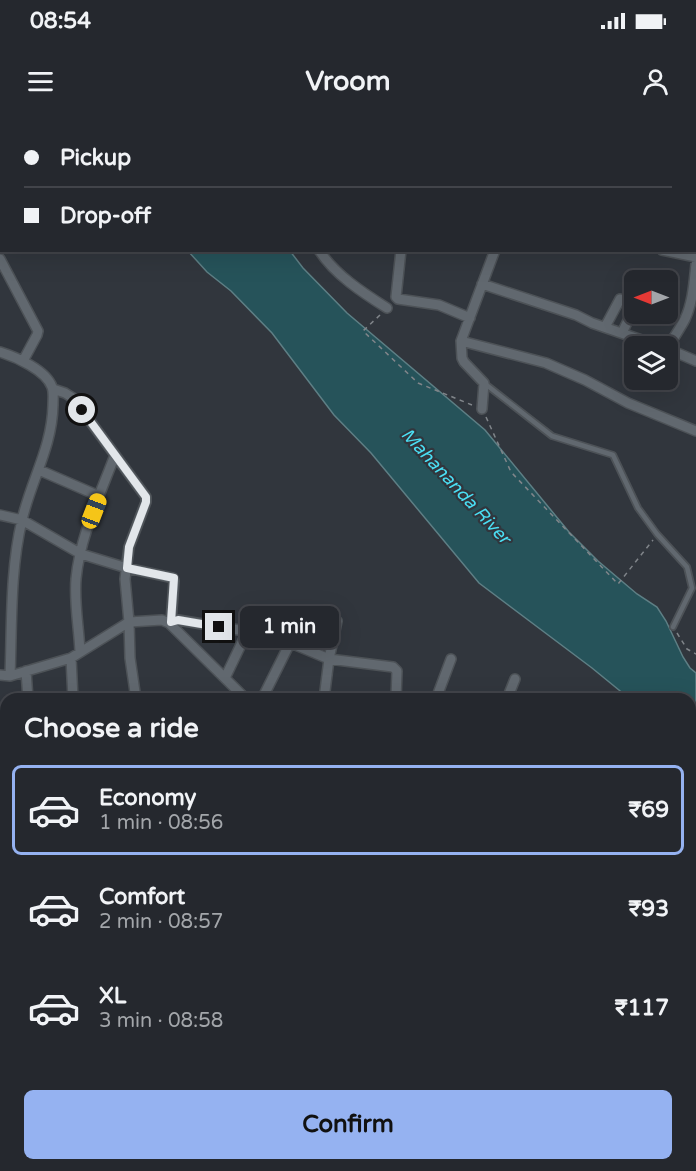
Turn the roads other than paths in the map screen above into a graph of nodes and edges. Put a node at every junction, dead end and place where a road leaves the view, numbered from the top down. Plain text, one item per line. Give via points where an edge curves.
1 (320, 252) edge
2 (401, 252) edge
3 (494, 252) edge
4 (672, 252) edge
5 (696, 257) edge
6 (0, 259) edge
7 (696, 264) edge
8 (482, 284) junction
9 (620, 299) dead end
10 (387, 308) road end
11 (470, 318) junction
12 (626, 324) edge
13 (605, 327) junction
14 (622, 333) junction
15 (631, 336) edge
16 (675, 336) edge
17 (461, 341) junction
18 (0, 352) edge
19 (678, 353) edge
20 (23, 361) junction
21 (696, 361) edge
22 (484, 383) junction
23 (53, 389) junction
24 (482, 409) road end
25 (696, 430) edge
26 (115, 456) junction
27 (39, 470) junction
28 (99, 496) junction
29 (0, 516) edge
30 (22, 520) junction
31 (81, 554) junction
32 (127, 568) junction
33 (337, 621) dead end
34 (129, 622) junction
35 (170, 622) junction
36 (673, 627) road end
37 (248, 630) junction
38 (290, 643) junction
39 (80, 652) junction
40 (71, 658) junction
41 (329, 659) junction
42 (451, 659) dead end
43 (26, 671) junction
44 (5, 676) edge
45 (225, 678) junction
46 (515, 679) dead end
47 (28, 693) edge
48 (73, 693) edge
49 (135, 693) edge
50 (240, 693) edge
51 (265, 693) edge
52 (325, 693) edge
53 (396, 693) edge
54 (438, 693) edge
55 (509, 693) edge

1 - 10 street via 357,288
2 - 11 street via 397,298 439,305
3 - 8 street
4 - 5 street
6 - 20 street via 38,331
7 - 16 street via 692,300
8 - 11 street
8 - 13 street
9 - 13 street
11 - 17 street
12 - 14 street
13 - 14 street
14 - 15 street
17 - 22 street via 464,362
17 - 25 street via 546,363 628,403
18 - 20 street
19 - 21 street
20 - 23 street via 44,375
22 - 24 street
22 - 36 lane via 552,436 613,455 638,508 687,567 692,588
23 - 26 street via 73,398
23 - 27 street via 53,419
26 - 28 street
26 - 32 street via 146,497 129,547
27 - 28 street
27 - 30 street
28 - 31 street
29 - 30 street
30 - 31 street
30 - 44 street
31 - 32 street
31 - 39 street via 76,589
32 - 34 street
32 - 35 street via 174,578
33 - 41 street
34 - 35 street
34 - 39 street
34 - 49 street
35 - 37 street
35 - 45 street
37 - 38 street via 262,631
37 - 45 street
38 - 41 street
38 - 51 street
39 - 40 street
40 - 43 street
40 - 48 street
41 - 52 street
41 - 53 street via 393,667 397,672
42 - 54 street
43 - 44 street
43 - 47 street
45 - 50 street
46 - 55 street

